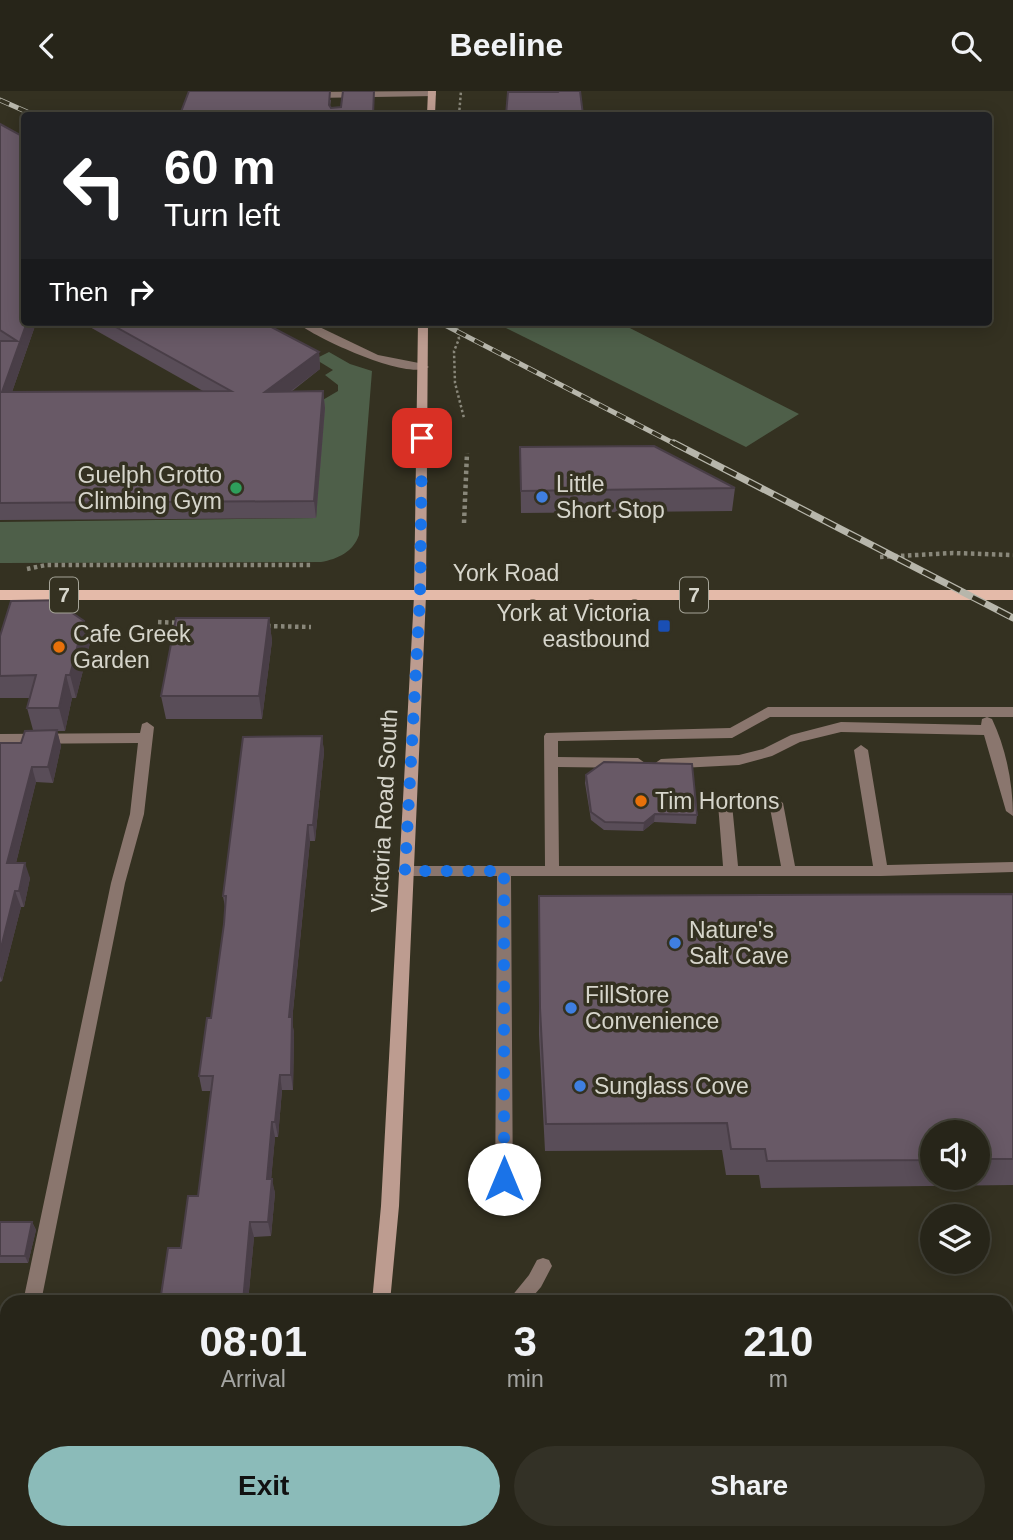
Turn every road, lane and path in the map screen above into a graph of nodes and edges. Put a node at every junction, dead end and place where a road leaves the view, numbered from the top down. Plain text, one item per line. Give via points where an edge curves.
1 (461, 91) edge
2 (432, 93) edge
3 (299, 95) edge
4 (338, 95) junction
5 (337, 105) edge
6 (431, 112) edge
7 (459, 112) edge
8 (309, 326) edge
9 (423, 326) edge
10 (457, 326) edge
11 (424, 367) junction
12 (464, 418) dead end
13 (467, 453) dead end
14 (464, 523) dead end
15 (1013, 555) edge
16 (880, 557) dead end
17 (37, 565) dead end
18 (313, 565) dead end
19 (0, 595) edge
20 (1013, 595) edge
21 (420, 596) junction
22 (984, 712) junction
23 (1013, 712) edge
24 (990, 730) junction
25 (0, 739) edge
26 (862, 750) dead end
27 (552, 762) junction
28 (776, 803) dead end
29 (725, 804) dead end
30 (1013, 811) edge
31 (1013, 867) edge
32 (405, 871) junction
33 (504, 871) junction
34 (552, 871) junction
35 (731, 871) junction
36 (789, 871) junction
37 (881, 871) junction
38 (504, 1206) dead end
39 (543, 1266) dead end
40 (33, 1295) edge
41 (382, 1295) edge
42 (522, 1295) edge

1 - 7 path
2 - 4 lane
2 - 6 main road
3 - 4 lane
4 - 5 lane
8 - 11 lane via 378,360
9 - 11 main road, Victoria Road South
10 - 12 path via 455,383
11 - 21 main road, Victoria Road South
13 - 14 path
15 - 16 path
17 - 18 path
19 - 21 main road, York Road / 7
20 - 21 main road, York Road / 7
21 - 32 main road, Victoria Road South
22 - 23 lane
22 - 24 lane
22 - 27 lane via 768,712 732,733 551,736
24 - 27 lane via 841,727 796,738 767,753 712,763
24 - 30 lane
25 - 40 lane via 146,732 137,814 118,883
26 - 37 lane
27 - 34 lane
28 - 36 lane
29 - 35 lane
31 - 37 lane
32 - 33 lane
32 - 41 main road, Victoria Road South
33 - 34 lane
33 - 38 lane
34 - 35 lane
35 - 36 lane
36 - 37 lane
39 - 42 lane

